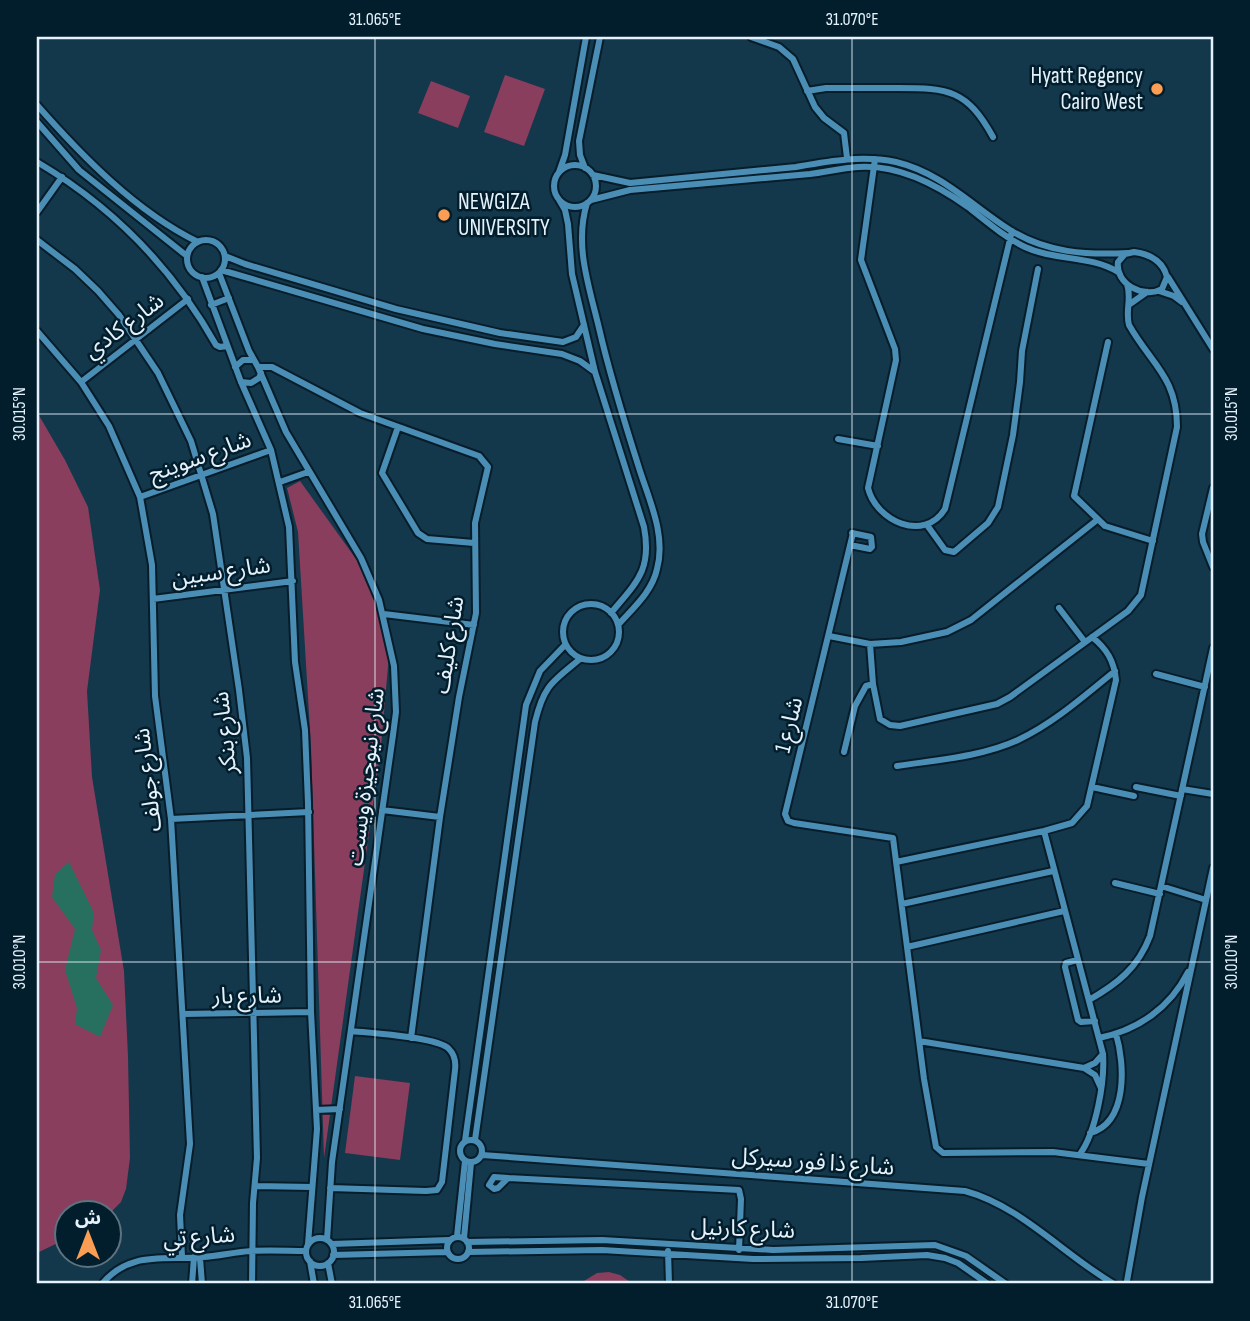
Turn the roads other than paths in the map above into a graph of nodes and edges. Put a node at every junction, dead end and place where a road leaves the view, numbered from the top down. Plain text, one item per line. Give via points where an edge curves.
1 (586, 37) edge
2 (600, 37) edge
3 (751, 37) edge
4 (807, 91) junction
5 (37, 104) edge
6 (37, 122) edge
7 (993, 137) dead end
8 (847, 159) junction
9 (875, 159) junction
10 (37, 162) edge
11 (817, 162) junction
12 (874, 167) junction
13 (585, 168) junction
14 (559, 172) junction
15 (818, 173) junction
16 (593, 175) junction
17 (62, 177) junction
18 (708, 179) junction
19 (630, 187) junction
20 (558, 198) junction
21 (589, 201) junction
22 (37, 212) edge
23 (176, 229) junction
24 (1011, 235) junction
25 (164, 236) junction
26 (37, 240) edge
27 (198, 242) junction
28 (1128, 253) junction
29 (187, 256) junction
30 (225, 256) junction
31 (1038, 269) dead end
32 (220, 271) junction
33 (1118, 272) junction
34 (1166, 274) junction
35 (202, 277) junction
36 (1127, 284) junction
37 (1159, 291) junction
38 (1147, 292) junction
39 (229, 298) junction
40 (188, 299) junction
41 (1130, 304) junction
42 (211, 305) junction
43 (1186, 306) junction
44 (215, 316) junction
45 (203, 321) junction
46 (584, 325) junction
47 (37, 331) edge
48 (136, 338) junction
49 (563, 342) junction
50 (1108, 342) dead end
51 (227, 346) junction
52 (1213, 349) edge
53 (562, 354) junction
54 (253, 360) junction
55 (235, 367) junction
56 (259, 370) junction
57 (594, 372) junction
58 (81, 382) junction
59 (241, 382) junction
60 (398, 427) junction
61 (629, 437) junction
62 (838, 439) dead end
63 (617, 442) junction
64 (878, 446) junction
65 (271, 450) junction
66 (308, 472) junction
67 (202, 473) junction
68 (279, 482) junction
69 (1213, 488) edge
70 (140, 497) junction
71 (1097, 520) junction
72 (927, 525) junction
73 (1153, 541) junction
74 (474, 543) junction
75 (850, 545) junction
76 (1213, 567) edge
77 (293, 581) junction
78 (224, 589) junction
79 (153, 599) junction
80 (1059, 608) dead end
81 (611, 612) junction
82 (384, 614) junction
83 (474, 625) junction
84 (618, 625) junction
85 (829, 636) junction
86 (1092, 637) junction
87 (1085, 642) junction
88 (870, 644) junction
89 (565, 645) junction
90 (1213, 648) edge
91 (580, 659) junction
92 (1115, 671) junction
93 (1156, 674) dead end
94 (873, 684) junction
95 (1205, 687) junction
96 (844, 752) dead end
97 (897, 765) dead end
98 (1092, 787) junction
99 (1136, 787) dead end
100 (1182, 792) junction
101 (1213, 794) edge
102 (1134, 796) dead end
103 (382, 810) junction
104 (309, 812) junction
105 (248, 814) junction
106 (440, 817) junction
107 (171, 819) junction
108 (1044, 831) junction
109 (896, 862) junction
110 (1213, 868) edge
111 (1053, 871) junction
112 (1115, 883) dead end
113 (1161, 890) junction
114 (1206, 900) junction
115 (902, 904) junction
116 (1064, 911) junction
117 (907, 947) junction
118 (1077, 960) junction
119 (1192, 964) junction
120 (1089, 1000) junction
121 (1166, 1003) junction
122 (1182, 1011) junction
123 (311, 1012) junction
124 (253, 1013) junction
125 (183, 1014) junction
126 (1095, 1021) junction
127 (351, 1031) junction
128 (1116, 1034) junction
129 (411, 1038) junction
130 (1099, 1038) junction
131 (919, 1041) junction
132 (1103, 1054) junction
133 (1084, 1068) junction
134 (1101, 1089) junction
135 (316, 1110) junction
136 (340, 1110) junction
137 (1089, 1137) junction
138 (475, 1140) junction
139 (465, 1141) junction
140 (1080, 1154) junction
141 (482, 1155) junction
142 (1094, 1156) junction
143 (468, 1162) junction
144 (1149, 1164) junction
145 (508, 1178) dead end
146 (255, 1186) junction
147 (312, 1187) junction
148 (330, 1188) junction
149 (463, 1239) junction
150 (602, 1240) junction
151 (449, 1241) junction
152 (329, 1242) junction
153 (668, 1243) junction
154 (355, 1245) junction
155 (307, 1247) junction
156 (799, 1249) junction
157 (602, 1250) junction
158 (739, 1250) junction
159 (252, 1251) junction
160 (447, 1252) junction
161 (468, 1252) junction
162 (667, 1253) junction
163 (355, 1254) junction
164 (333, 1255) junction
165 (181, 1257) junction
166 (197, 1257) junction
167 (800, 1259) junction
168 (310, 1261) junction
169 (328, 1263) junction
170 (1127, 1281) dead end
171 (102, 1284) edge
172 (192, 1284) edge
173 (202, 1284) edge
174 (252, 1284) edge
175 (314, 1284) edge
176 (332, 1284) edge
177 (669, 1284) edge
178 (988, 1284) edge
179 (1006, 1284) edge
180 (1114, 1284) edge

1 - 14 street
2 - 13 street via 579,141
3 - 4 street via 786,52
4 - 7 street via 944,90 973,107
4 - 8 street via 819,113 845,133
5 - 23 street via 101,172
6 - 25 street via 79,170
8 - 9 street
8 - 11 street
9 - 12 street
9 - 24 street via 937,178
10 - 17 street
11 - 15 street
11 - 18 street
12 - 15 street
12 - 24 street via 937,186
12 - 64 street via 861,260 896,360
13 - 14 street via 572,166
13 - 16 street
14 - 20 street via 554,183
15 - 18 street
16 - 19 street
16 - 21 street via 596,188
17 - 22 street
17 - 40 street via 132,233
18 - 19 street
19 - 21 street
20 - 21 street via 568,206
20 - 46 street via 568,224 572,274
21 - 61 street via 582,219 585,270
23 - 25 street
23 - 27 street
24 - 28 street via 1082,254
24 - 33 street via 1041,253 1095,262
24 - 72 street via 948,500 941,515
25 - 29 street
26 - 48 street, شارع بنكر via 98,291
27 - 29 street
27 - 30 street via 215,242
28 - 33 street via 1118,262
28 - 34 street via 1150,256
29 - 35 street via 191,270
30 - 32 street
30 - 49 street via 407,312
31 - 72 street via 998,507 988,523 954,552 945,550
32 - 35 street
32 - 39 street, شارع نيوجيزة ويست
32 - 53 street via 423,329
33 - 36 street
34 - 37 street
34 - 43 street
35 - 42 street, شارع نيوجيزة ويست
36 - 38 street
36 - 41 street
37 - 38 street
37 - 43 street
38 - 41 street
39 - 42 street
39 - 54 street, شارع نيوجيزة ويست
40 - 45 street
40 - 48 street, شارع كادي
41 - 73 street via 1129,325 1168,381 1177,415
42 - 44 street, شارع نيوجيزة ويست
43 - 52 street
44 - 45 street
44 - 51 street, شارع نيوجيزة ويست
45 - 51 street via 216,345
46 - 49 street via 576,337
46 - 57 street
47 - 58 street, شارع جولف
48 - 58 street, شارع كادي
48 - 67 street, شارع بنكر via 176,407
49 - 53 street
50 - 71 street via 1074,493
51 - 55 street, شارع نيوجيزة ويست
53 - 57 street
54 - 55 street via 243,360
54 - 56 street, شارع نيوجيزة ويست
55 - 59 street, شارع نيوجيزة ويست
56 - 59 street via 251,383
56 - 60 street, شارع كليف via 272,367 330,399
56 - 66 street, شارع نيوجيزة ويست
57 - 63 street
58 - 70 street, شارع جولف via 109,426
59 - 65 street, شارع نيوجيزة ويست
60 - 74 street via 382,473 418,533 427,539
60 - 74 street, شارع كليف via 479,456 486,463
61 - 63 street
61 - 84 street via 660,545 657,570 647,593
62 - 64 street
63 - 81 street via 648,547 637,583
64 - 72 street via 868,488 873,503 890,519
65 - 67 street, شارع سوينج
65 - 68 street, شارع نيوجيزة ويست
66 - 68 street
66 - 82 street, شارع نيوجيزة ويست via 361,558
67 - 70 street, شارع سوينج
67 - 78 street, شارع بنكر
68 - 77 street, شارع نيوجيزة ويست via 289,527
69 - 76 street via 1202,538
70 - 79 street, شارع جولف
71 - 73 street
71 - 88 street via 971,620 947,632
73 - 86 street via 1136,604
74 - 83 street, شارع كليف
75 - 75 street, شارع 1 via 870,549 871,537 853,533
75 - 85 street, شارع 1
77 - 78 street, شارع سبين
77 - 104 street, شارع نيوجيزة ويست via 295,662
78 - 79 street, شارع سبين
78 - 105 street, شارع بنكر via 243,723
79 - 107 street, شارع جولف via 155,695
80 - 87 street
81 - 84 street
81 - 89 street via 589,604 572,611 563,627
82 - 83 street
82 - 103 street, شارع نيوجيزة ويست via 394,666 396,712
83 - 106 street, شارع كليف
84 - 91 street via 619,639 611,653 596,660
85 - 88 street
85 - 109 street, شارع 1 via 785,814 788,821 893,838
86 - 87 street
86 - 92 street via 1107,652
87 - 94 street via 998,704 900,726 880,719
88 - 94 street
89 - 91 street
89 - 139 street via 540,671 526,705
90 - 95 street
91 - 138 street via 543,692 535,722
92 - 97 street via 1059,716 1016,741
92 - 98 street
93 - 95 street
94 - 96 street via 866,686 855,706
95 - 100 street
98 - 102 street
98 - 108 street via 1078,818
99 - 100 street
100 - 101 street
100 - 113 street
103 - 106 street
103 - 127 street, شارع نيوجيزة ويست
104 - 105 street
104 - 123 street, شارع نيوجيزة ويست
105 - 107 street
105 - 124 street, شارع بنكر
106 - 129 street, شارع كليف
107 - 125 street, شارع جولف
108 - 109 street
108 - 111 street
109 - 115 street
110 - 114 street
111 - 115 street
111 - 116 street
112 - 113 street
113 - 114 street
113 - 120 street via 1140,958 1117,984
114 - 119 street
115 - 117 street
116 - 117 street
116 - 118 street
117 - 131 street
118 - 120 street
118 - 126 street via 1066,962 1065,967 1078,1020
119 - 121 street
119 - 122 street
120 - 126 street
121 - 122 street
121 - 128 street
122 - 144 street
123 - 124 street, شارع بار
123 - 135 street, شارع نيوجيزة ويست
124 - 125 street, شارع بار
124 - 146 street, شارع بنكر
125 - 165 street, شارع جولف via 190,1144 180,1215
126 - 130 street
127 - 129 street
127 - 136 street, شارع نيوجيزة ويست
128 - 130 street
128 - 137 street via 1122,1063 1118,1100 1108,1123
129 - 148 street via 443,1044 456,1062 441,1187 437,1191
130 - 132 street
131 - 133 street
131 - 140 street via 939,1151
132 - 133 street
132 - 134 street
133 - 134 street via 1095,1075
134 - 137 street
135 - 136 street
135 - 147 street, شارع نيوجيزة ويست
136 - 148 street, شارع نيوجيزة ويست
137 - 140 street
137 - 142 street
138 - 139 street
138 - 141 street
139 - 143 street via 459,1151
140 - 142 street
141 - 143 street
141 - 180 street, شارع ذا فور سيركل via 965,1191 1006,1209
142 - 144 street
143 - 149 street
144 - 170 street
145 - 158 street via 739,1190
146 - 147 street
146 - 159 street, شارع بنكر
147 - 155 street, شارع نيوجيزة ويست
148 - 152 street, شارع نيوجيزة ويست
149 - 150 street, شارع كارنيل
149 - 151 street
149 - 161 street
150 - 153 street, شارع كارنيل
150 - 157 street
151 - 154 street
151 - 160 street
152 - 154 street
152 - 155 street via 315,1238
152 - 164 street
153 - 158 street, شارع كارنيل
153 - 162 street
154 - 163 street
155 - 159 street, شارع تي
155 - 168 street
156 - 158 street, شارع كارنيل
156 - 167 street
156 - 179 street, شارع كارنيل via 935,1245 966,1255
157 - 161 street, شارع كارنيل
157 - 162 street, شارع كارنيل
159 - 166 street, شارع تي
159 - 174 street, شارع بنكر
160 - 161 street via 460,1259
160 - 163 street
162 - 167 street, شارع كارنيل
162 - 177 street
163 - 164 street
164 - 169 street
165 - 166 street, شارع تي
165 - 171 street, شارع تي via 136,1262 112,1273
166 - 172 street
166 - 173 street
167 - 178 street, شارع كارنيل via 927,1255 958,1263
168 - 169 street via 320,1266
168 - 175 street
169 - 176 street

